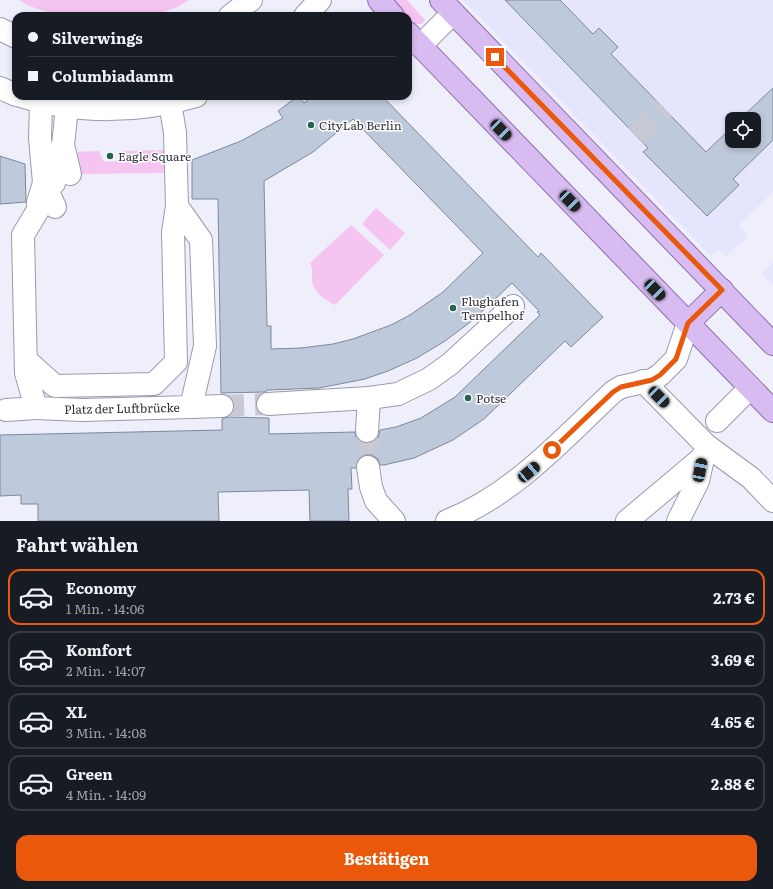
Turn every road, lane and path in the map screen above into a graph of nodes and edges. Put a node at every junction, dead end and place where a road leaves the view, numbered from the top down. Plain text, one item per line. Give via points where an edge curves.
1 (250, 0) edge
2 (320, 0) edge
3 (379, 0) edge
4 (447, 7) edge
5 (235, 12) edge
6 (309, 12) edge
7 (390, 12) edge
8 (0, 29) edge
9 (12, 35) edge
10 (414, 40) edge
11 (0, 88) edge
12 (12, 92) edge
13 (42, 100) edge
14 (45, 100) edge
15 (169, 100) edge
16 (67, 107) junction
17 (63, 145) junction
18 (70, 174) dead end
19 (51, 194) junction
20 (177, 206) junction
21 (722, 290) junction
22 (513, 306) dead end
23 (688, 323) junction
24 (773, 344) edge
25 (26, 360) junction
26 (643, 381) junction
27 (750, 388) junction
28 (369, 398) junction
29 (268, 404) tunnel mouth
30 (771, 405) edge
31 (222, 406) tunnel mouth
32 (191, 407) junction
33 (36, 408) junction
34 (6, 410) dead end
35 (717, 421) dead end
36 (367, 431) tunnel mouth
37 (704, 452) junction
38 (368, 467) tunnel mouth
39 (773, 501) edge
40 (394, 521) edge
41 (447, 521) edge
42 (627, 521) edge
43 (678, 521) edge

1 - 5 street
2 - 6 street
3 - 7 main road
4 - 10 street
4 - 21 main road
8 - 9 street
10 - 23 main road
11 - 12 street
13 - 19 street via 40,138
14 - 16 street
15 - 16 street via 144,108
15 - 20 street, Platz der Luftbrücke via 175,133
16 - 17 street
17 - 18 street
17 - 19 street via 52,162
19 - 25 street via 38,202 38,210 23,235
20 - 25 street, Platz der Luftbrücke via 173,232 176,362 154,384 55,386
20 - 32 street, Platz der Luftbrücke via 201,240 205,346
21 - 23 main road
21 - 24 main road
22 - 28 street via 461,355 429,379 398,394
23 - 26 street via 676,359 660,375 652,380
23 - 27 main road
25 - 33 street via 26,373
26 - 37 street
26 - 41 street via 613,392 520,480 479,506
27 - 30 main road
27 - 35 street
28 - 29 street
28 - 36 street
31 - 32 street
32 - 33 street, Platz der Luftbrücke via 89,410
33 - 34 street, Platz der Luftbrücke
37 - 39 street via 751,478
37 - 42 street
37 - 43 street via 698,481
38 - 40 street via 376,501

